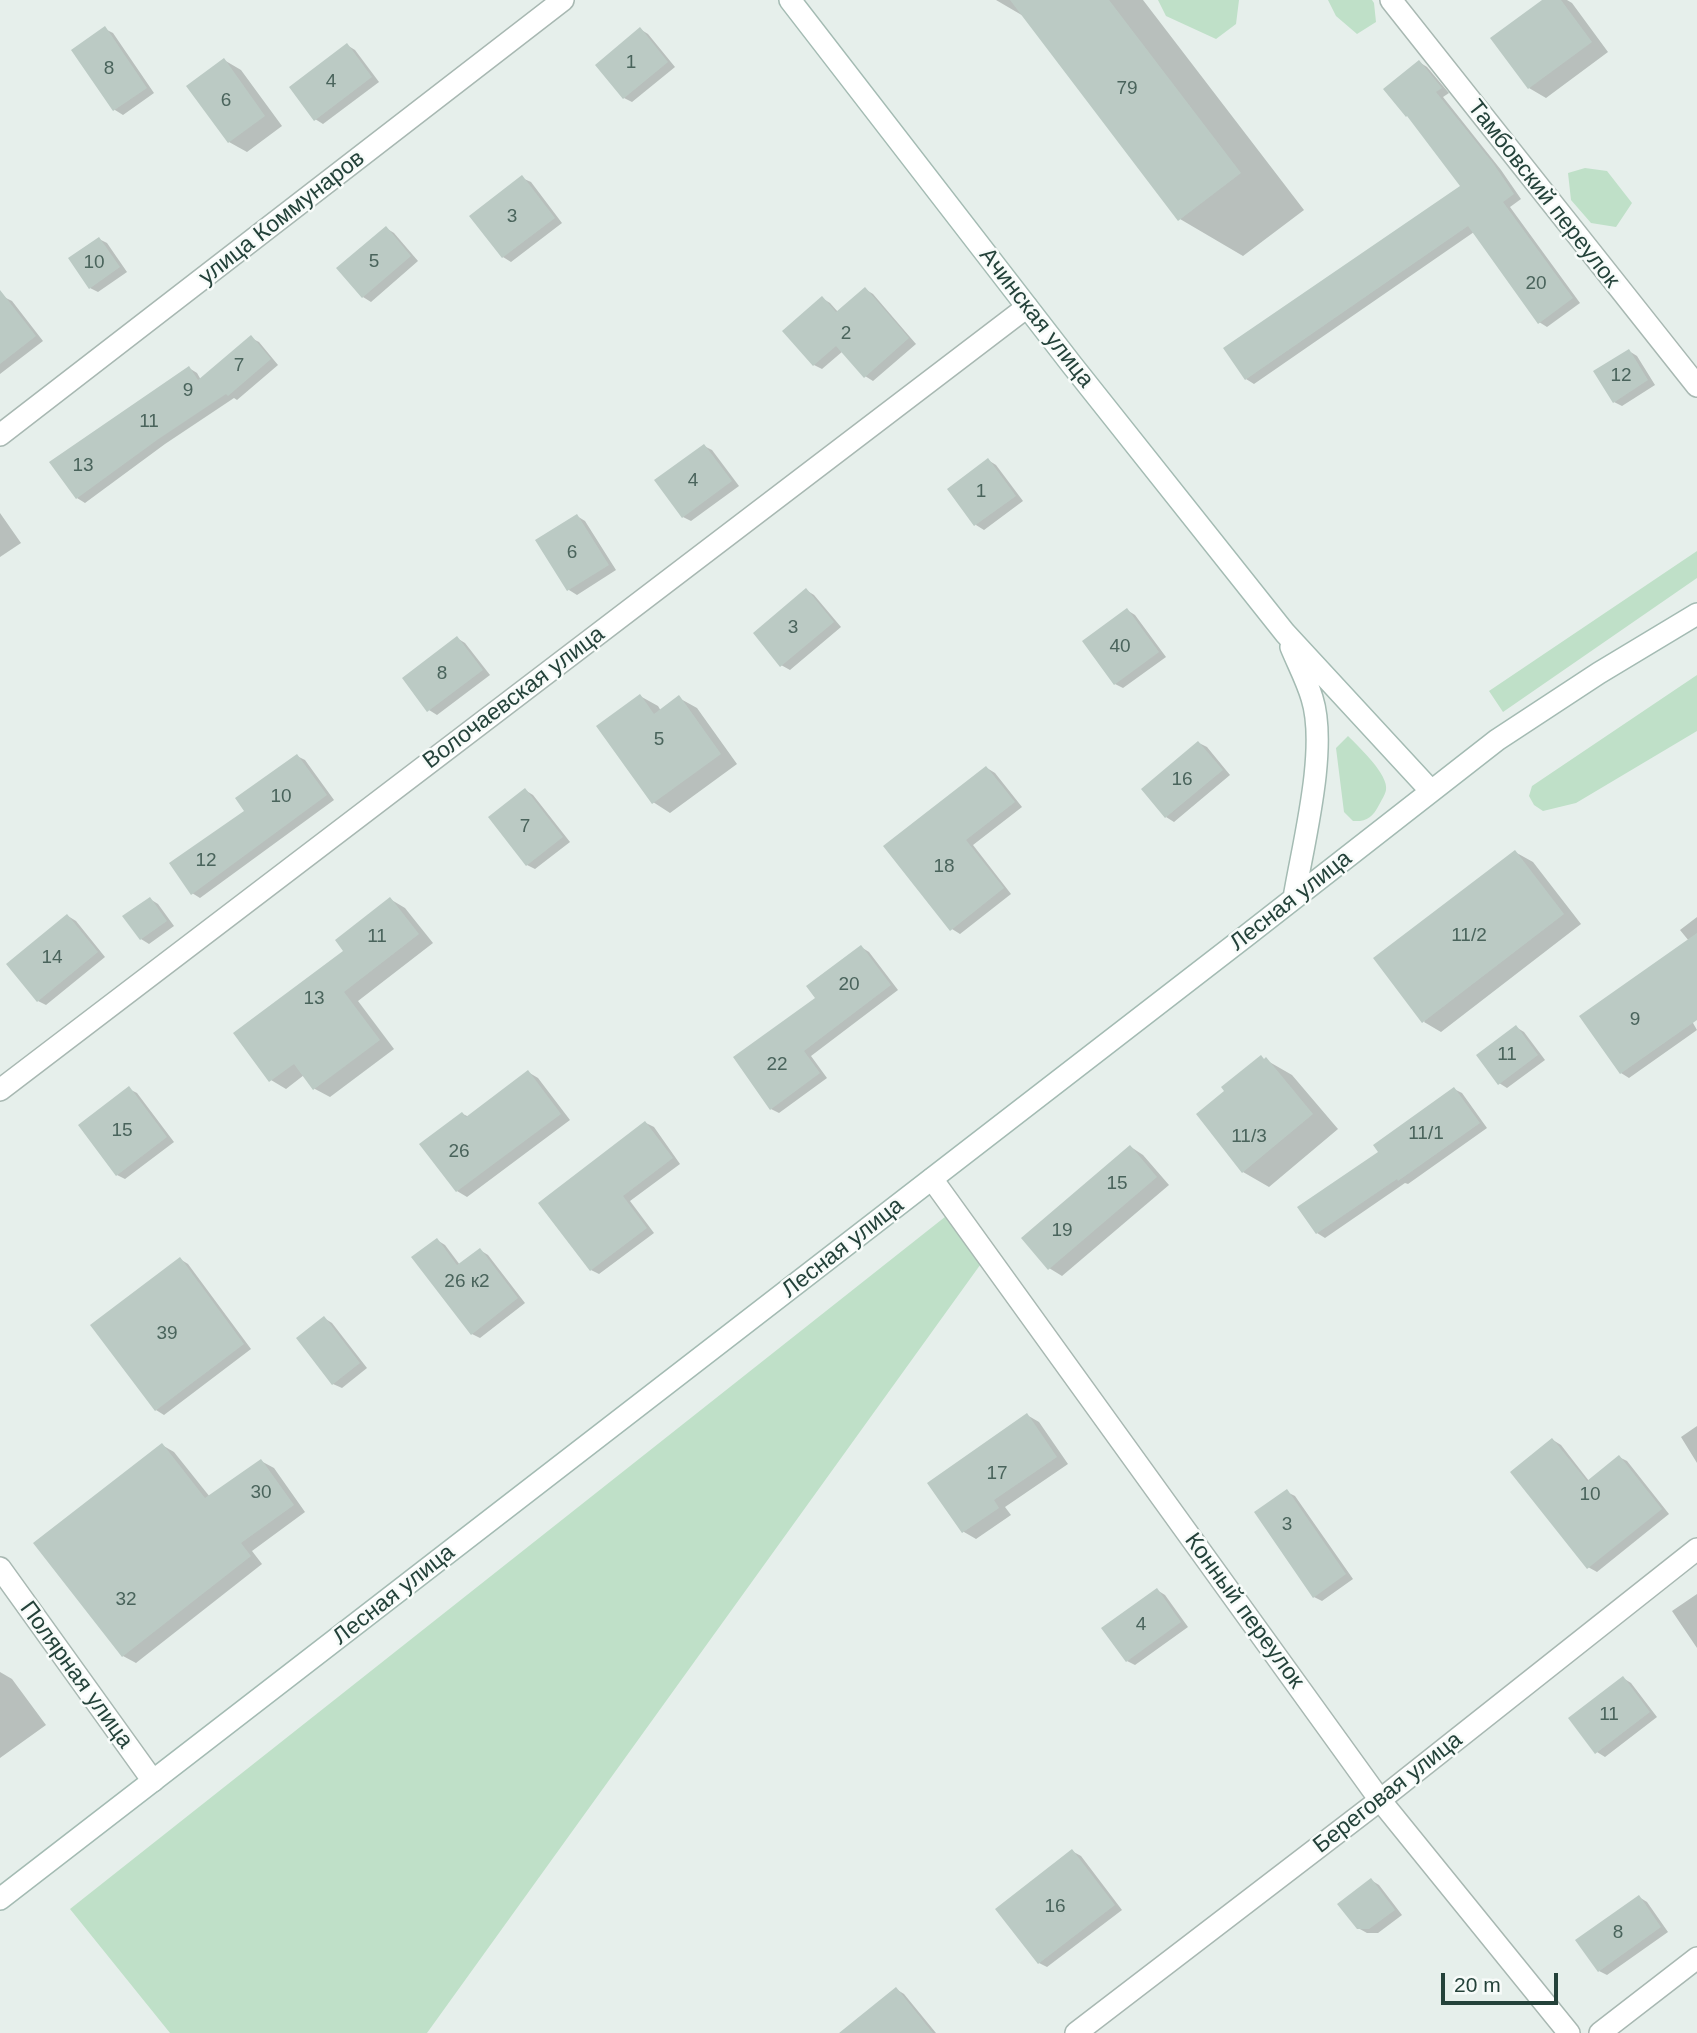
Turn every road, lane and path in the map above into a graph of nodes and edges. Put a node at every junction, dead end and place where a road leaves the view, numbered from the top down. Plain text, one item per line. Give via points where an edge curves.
1 (563, 0) edge
2 (790, 0) edge
3 (1391, 0) edge
4 (1027, 307) junction
5 (1697, 386) edge
6 (0, 435) edge
7 (1697, 614) edge
8 (1285, 633) junction
9 (1431, 790) junction
10 (1294, 898) junction
11 (0, 1090) edge
12 (932, 1179) junction
13 (1697, 1549) edge
14 (0, 1569) edge
15 (153, 1781) junction
16 (1380, 1800) junction
17 (0, 1899) edge
18 (1697, 1958) edge
19 (1076, 2033) edge
20 (1569, 2033) edge
21 (1600, 2033) edge

1 - 6 street, улица Коммунаров
2 - 4 street, Ачинская улица
3 - 5 street, Тамбовский переулок
4 - 8 street, Ачинская улица
4 - 11 street, Волочаевская улица
7 - 9 street, Лесная улица via 1497,740
8 - 9 street, Ачинская улица
8 - 10 street, Ачинская улица via 1313,699 1318,741
9 - 10 street, Лесная улица
10 - 12 street, Лесная улица
12 - 15 street, Лесная улица
12 - 16 street, Конный переулок
13 - 16 street, Береговая улица
14 - 15 street, Полярная улица
15 - 17 street, Лесная улица
16 - 19 street, Береговая улица
16 - 20 street, Конный переулок
18 - 21 street

